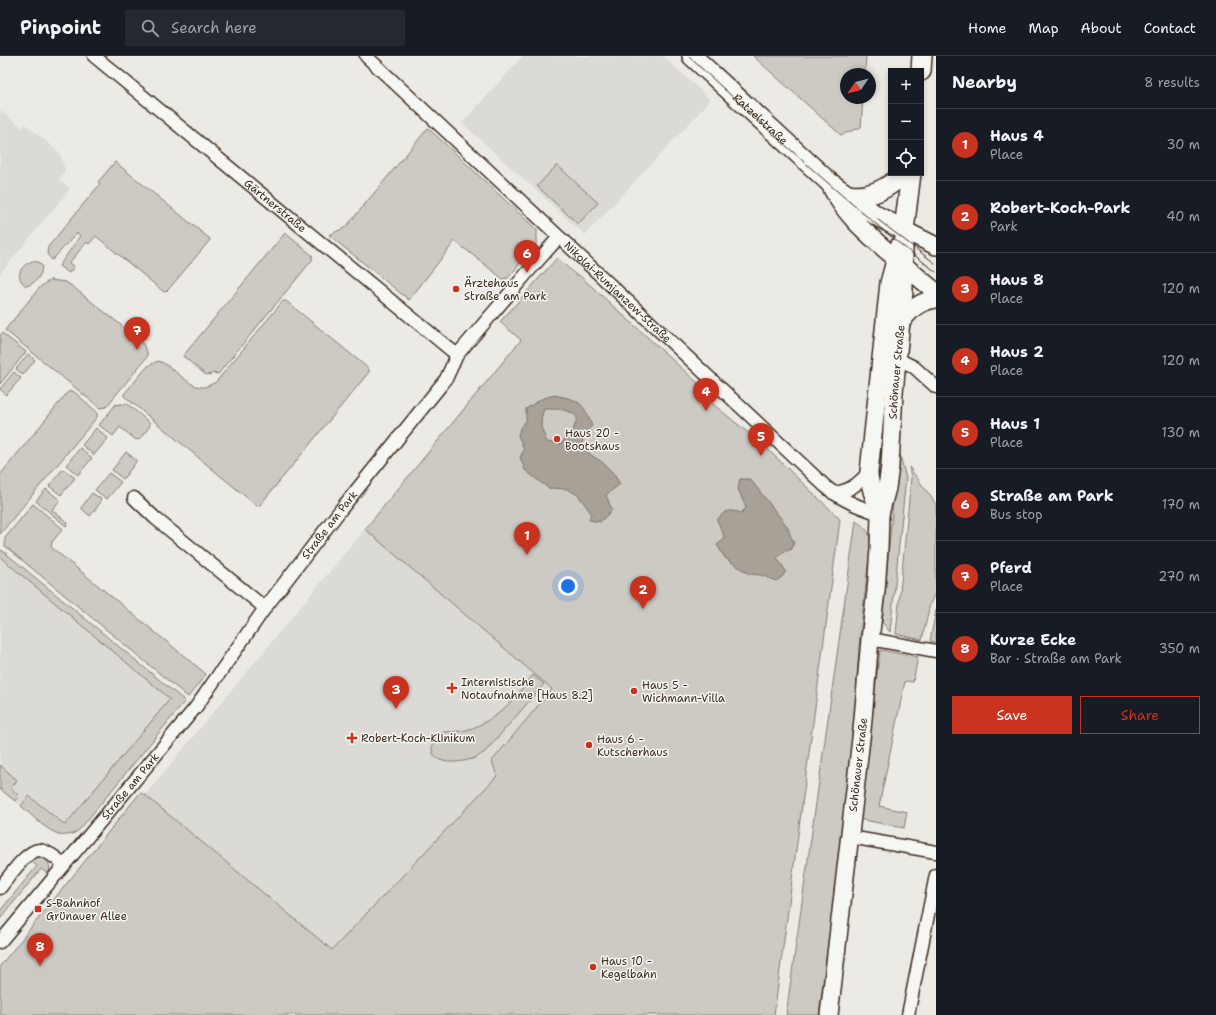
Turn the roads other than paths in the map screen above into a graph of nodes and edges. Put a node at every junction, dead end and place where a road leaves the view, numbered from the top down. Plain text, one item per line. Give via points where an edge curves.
1 (94, 56) edge
2 (366, 56) edge
3 (692, 56) edge
4 (922, 56) edge
5 (921, 68) edge
6 (902, 176) edge
7 (911, 176) edge
8 (829, 182) junction
9 (849, 195) junction
10 (904, 230) junction
11 (559, 237) junction
12 (936, 246) edge
13 (900, 262) junction
14 (936, 292) edge
15 (936, 298) edge
16 (902, 322) junction
17 (458, 355) junction
18 (898, 359) junction
19 (936, 387) edge
20 (869, 472) junction
21 (832, 493) junction
22 (134, 498) dead end
23 (880, 514) junction
24 (265, 608) junction
25 (870, 639) junction
26 (936, 651) edge
27 (850, 838) junction
28 (936, 852) edge
29 (64, 865) junction
30 (936, 875) edge
31 (0, 888) edge
32 (0, 942) edge
33 (830, 1015) edge
34 (908, 1015) edge

1 - 17 street, Gärtnerstraße
2 - 11 street, Nikolai-Rumjanzew-Straße
3 - 8 main road, Ratzelstraße
4 - 5 main road
6 - 9 main road via 875,193 857,197
7 - 10 main road, Schönauer Straße
8 - 9 main road, Ratzelstraße
8 - 13 main road, Ratzelstraße via 845,210
9 - 10 main road, Ratzelstraße via 878,216
10 - 12 main road, Ratzelstraße
10 - 13 main road, Schönauer Straße
11 - 17 street, Straße am Park
11 - 21 street, Nikolai-Rumjanzew-Straße
13 - 14 main road, Ratzelstraße
13 - 16 main road, Schönauer Straße via 904,291
13 - 20 main road, Schönauer Straße via 889,283
15 - 16 main road via 919,304
16 - 18 main road, Schönauer Straße
17 - 24 street, Straße am Park via 446,379
18 - 19 street via 914,367
18 - 23 main road, Schönauer Straße via 889,473
20 - 21 street via 855,486
20 - 23 main road, Schönauer Straße
21 - 23 street, Nikolai-Rumjanzew-Straße via 854,505
22 - 24 street
23 - 25 main road, Schönauer Straße
24 - 29 street, Straße am Park via 196,707
25 - 26 street
25 - 27 main road, Schönauer Straße
27 - 28 street
27 - 33 main road, Schönauer Straße
29 - 31 street via 50,854 41,850 34,851 26,856
29 - 32 street, Straße am Park
30 - 34 street

